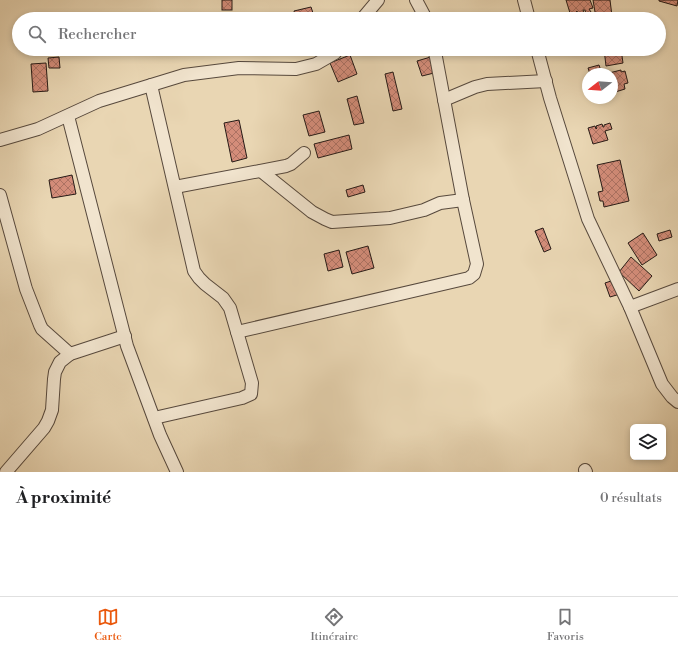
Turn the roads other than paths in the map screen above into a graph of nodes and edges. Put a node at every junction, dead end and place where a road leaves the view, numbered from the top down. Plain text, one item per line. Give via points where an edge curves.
1 (416, 0) edge
2 (524, 0) edge
3 (373, 2) edge
4 (367, 12) edge
5 (422, 12) edge
6 (527, 12) edge
7 (330, 56) edge
8 (435, 56) edge
9 (539, 56) edge
10 (546, 81) junction
11 (151, 85) junction
12 (444, 100) junction
13 (68, 116) junction
14 (0, 140) edge
15 (304, 153) dead end
16 (261, 171) junction
17 (175, 187) junction
18 (0, 195) edge
19 (463, 200) junction
20 (678, 289) edge
21 (630, 307) junction
22 (237, 332) junction
23 (125, 336) junction
24 (70, 354) junction
25 (678, 402) edge
26 (154, 418) junction
27 (6, 472) edge
28 (177, 472) edge

1 - 5 street
2 - 6 street
3 - 4 street
7 - 11 street via 316,64 296,69 239,68 184,75
8 - 12 street
9 - 10 street
10 - 12 street via 487,84
10 - 21 street via 588,219
11 - 13 street via 99,101
11 - 17 street
12 - 19 street
13 - 14 street via 38,129
13 - 23 street
15 - 16 street via 291,164
16 - 17 street
16 - 19 street via 312,212 332,222 390,218 424,210 440,203
17 - 22 street via 194,271 205,284 223,298 230,308
18 - 24 street via 26,289 40,325
19 - 22 street via 477,264 474,274 469,278
20 - 21 street
21 - 25 street via 662,384
22 - 26 street via 252,383 251,394
23 - 24 street
23 - 26 street
24 - 27 street via 60,362 55,372 52,410 48,421
26 - 28 street

